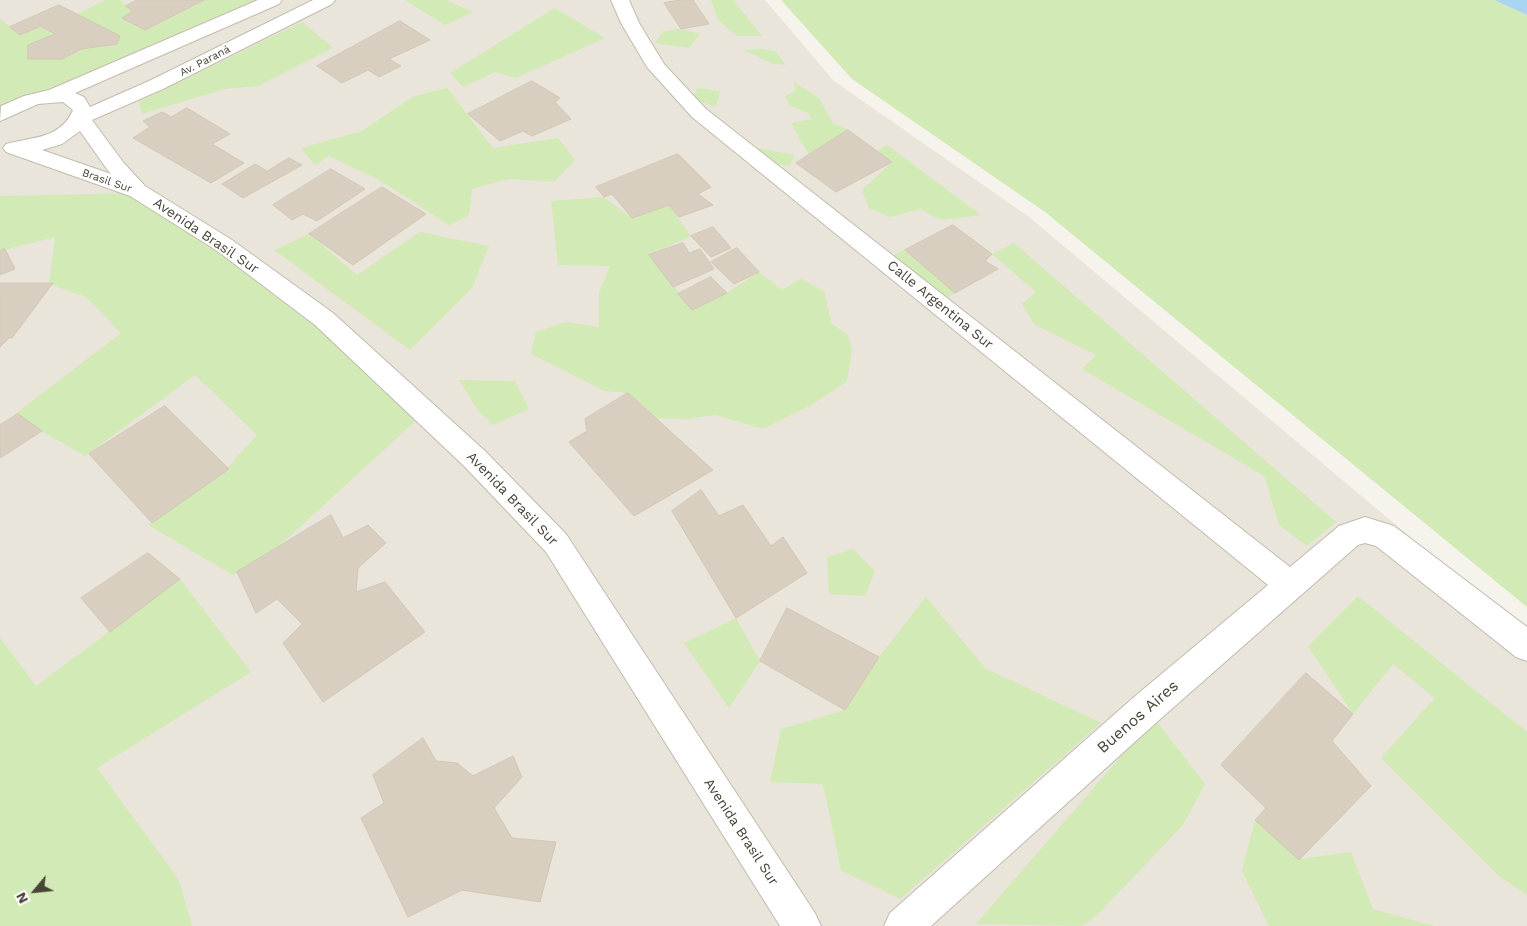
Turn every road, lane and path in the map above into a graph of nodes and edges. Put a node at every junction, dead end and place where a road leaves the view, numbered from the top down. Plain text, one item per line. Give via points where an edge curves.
1 (273, 0) edge
2 (326, 0) edge
3 (620, 0) edge
4 (52, 96) junction
5 (0, 115) edge
6 (81, 118) junction
7 (7, 148) edge
8 (138, 192) junction
9 (1289, 584) junction
10 (1527, 646) edge
11 (802, 926) edge
12 (903, 926) edge

1 - 4 street, Av. Paraná
2 - 6 street, Av. Paraná via 156,85
3 - 9 street, Calle Argentina Sur via 656,67 699,113
4 - 5 street, Av. Paraná via 22,103
4 - 6 street, Av. Paraná via 74,99 81,104
6 - 7 street, Av. Paraná via 55,138 33,146
6 - 8 street, Brasil Sur
7 - 8 street, Brasil Sur
8 - 11 street, Avenida Brasil Sur via 224,246 324,319 475,459 556,543
9 - 10 street, Buenos Aires via 1349,535 1364,530 1384,535
9 - 12 street, Buenos Aires

